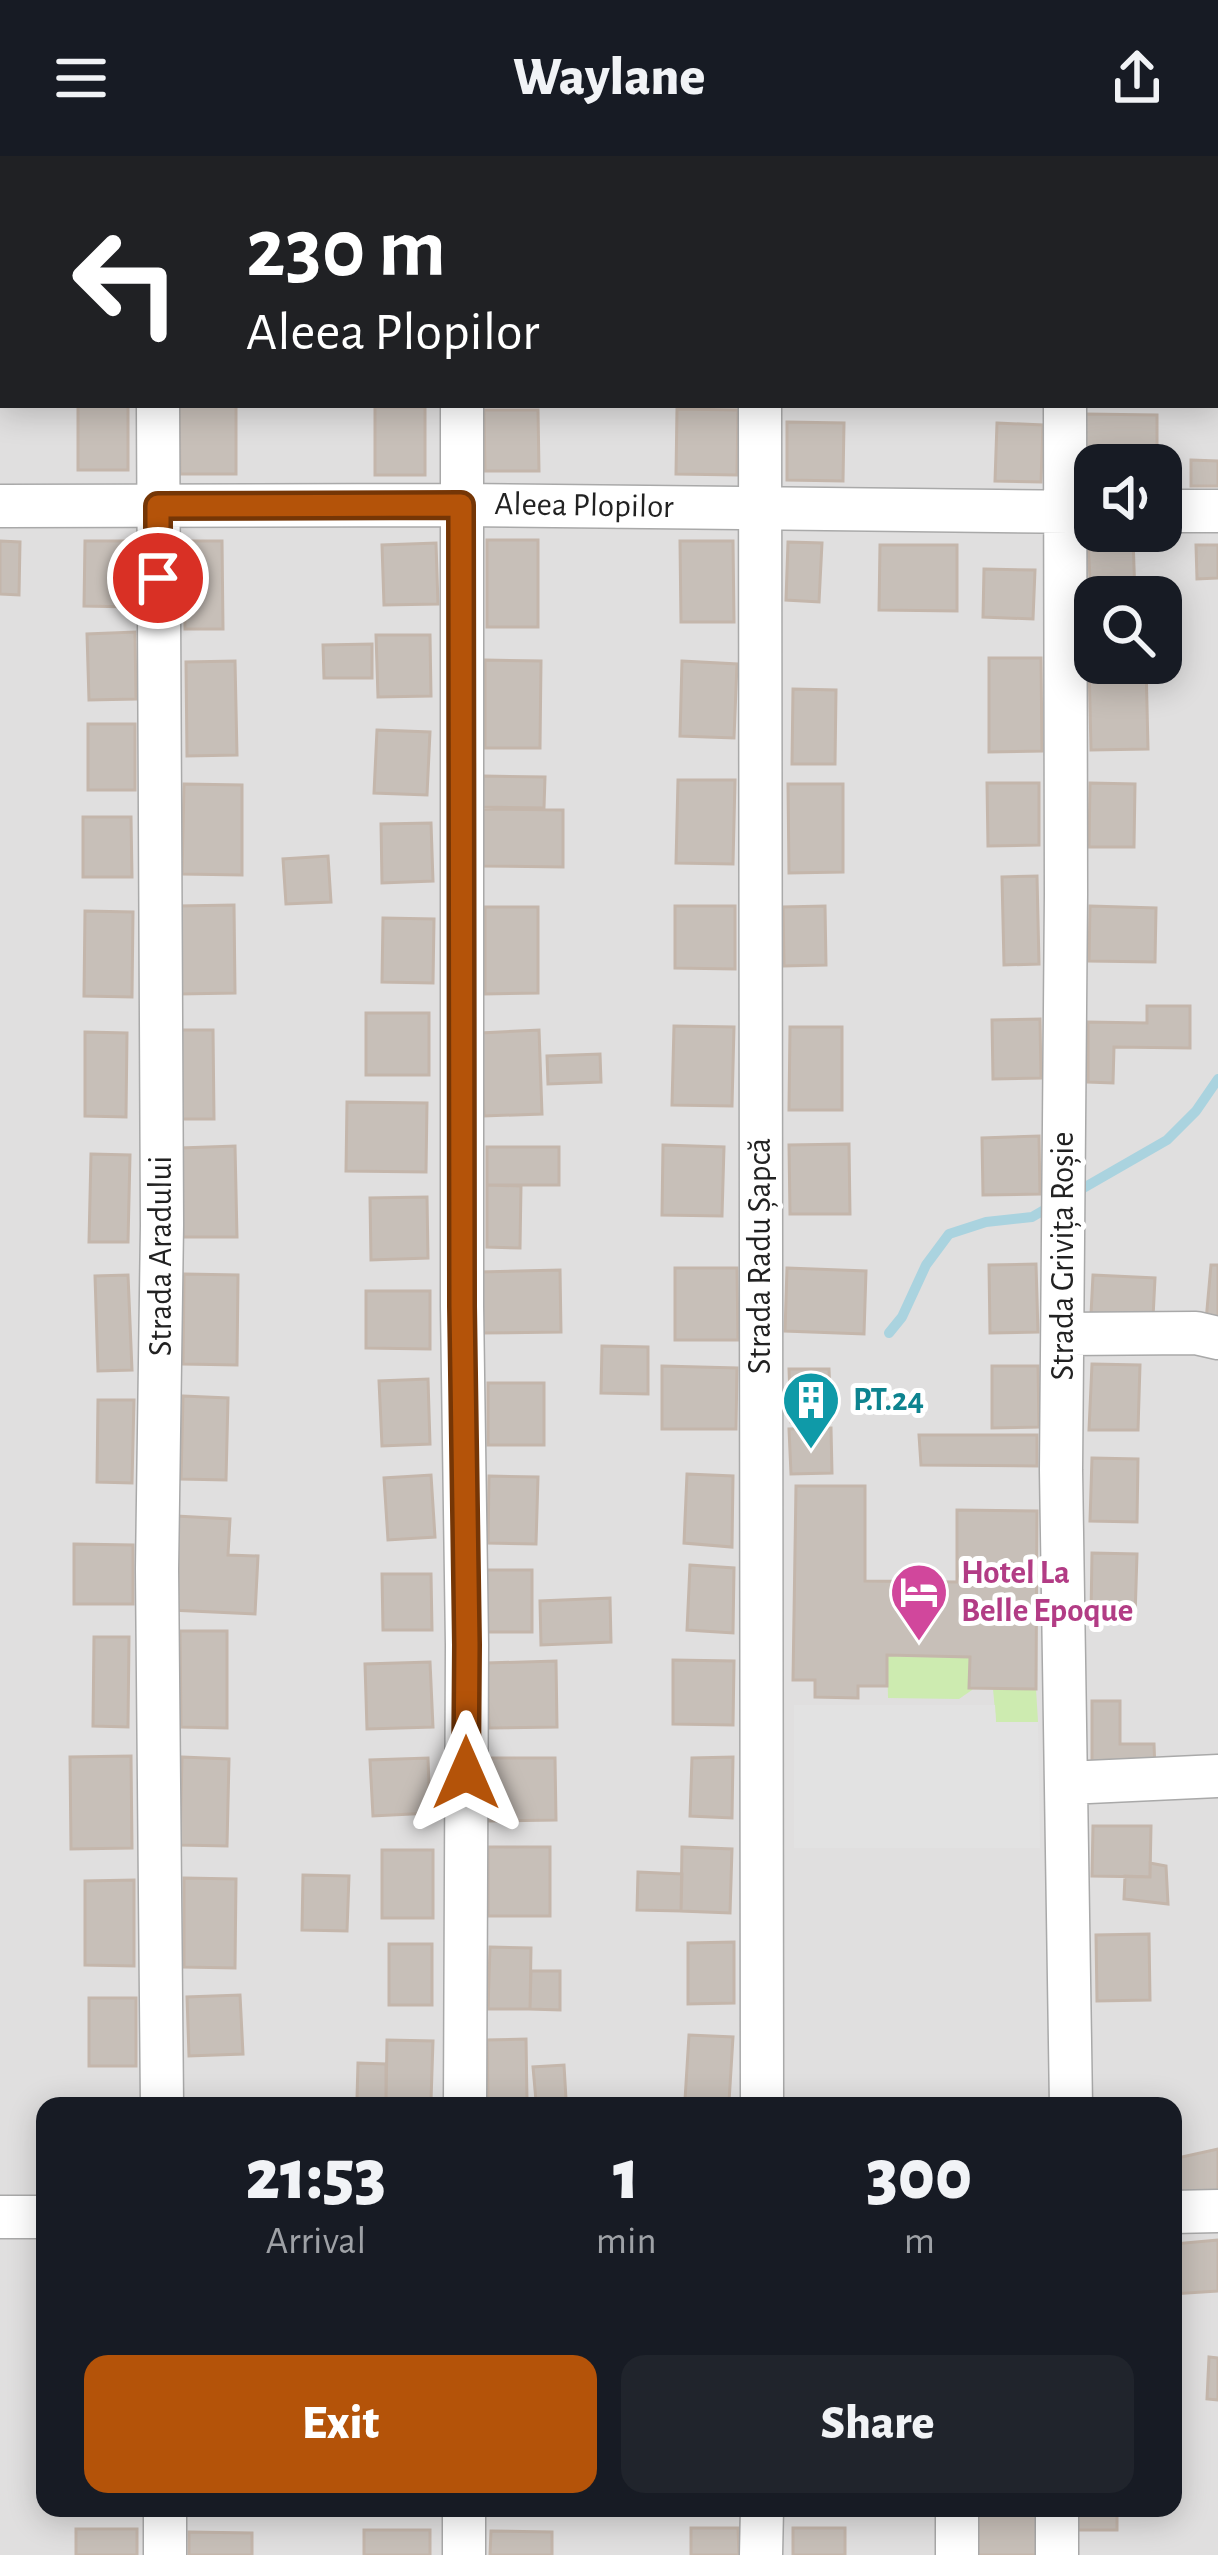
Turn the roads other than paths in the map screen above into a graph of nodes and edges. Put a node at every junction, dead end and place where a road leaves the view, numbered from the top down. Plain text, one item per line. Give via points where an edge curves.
1 (158, 408) edge
2 (462, 408) edge
3 (760, 408) edge
4 (1065, 408) edge
5 (1074, 469) edge
6 (461, 505) junction
7 (0, 506) edge
8 (158, 506) junction
9 (760, 508) junction
10 (1218, 511) edge
11 (1074, 512) edge
12 (1182, 512) edge
13 (1077, 552) edge
14 (1063, 1334) junction
15 (1218, 1338) edge
16 (1218, 1776) edge
17 (1067, 1783) junction
18 (161, 2097) edge
19 (465, 2097) edge
20 (762, 2097) edge
21 (1071, 2097) edge
22 (1218, 2211) edge
23 (1182, 2212) edge
24 (0, 2217) edge
25 (36, 2217) edge
26 (165, 2517) edge
27 (464, 2517) edge
28 (762, 2517) edge
29 (957, 2517) edge
30 (1058, 2517) edge
31 (165, 2555) edge
32 (464, 2555) edge
33 (761, 2555) edge
34 (957, 2555) edge
35 (1057, 2555) edge

1 - 8 street, Strada Aradului
2 - 6 street
3 - 9 street, Strada Radu Șapcă
4 - 5 street, Strada Grivița Roșie
6 - 8 street, Aleea Plopilor
6 - 9 street, Aleea Plopilor
6 - 19 street
7 - 8 street, Aleea Plopilor
8 - 18 street, Strada Aradului
9 - 11 street, Aleea Plopilor
9 - 20 street, Strada Radu Șapcă
10 - 12 street
13 - 14 street, Strada Grivița Roșie via 1066,715
14 - 15 street
14 - 17 street, Strada Grivița Roșie
16 - 17 street
17 - 21 street, Strada Grivița Roșie
22 - 23 street
24 - 25 street
26 - 31 street
27 - 32 street
28 - 33 street
29 - 34 street
30 - 35 street

